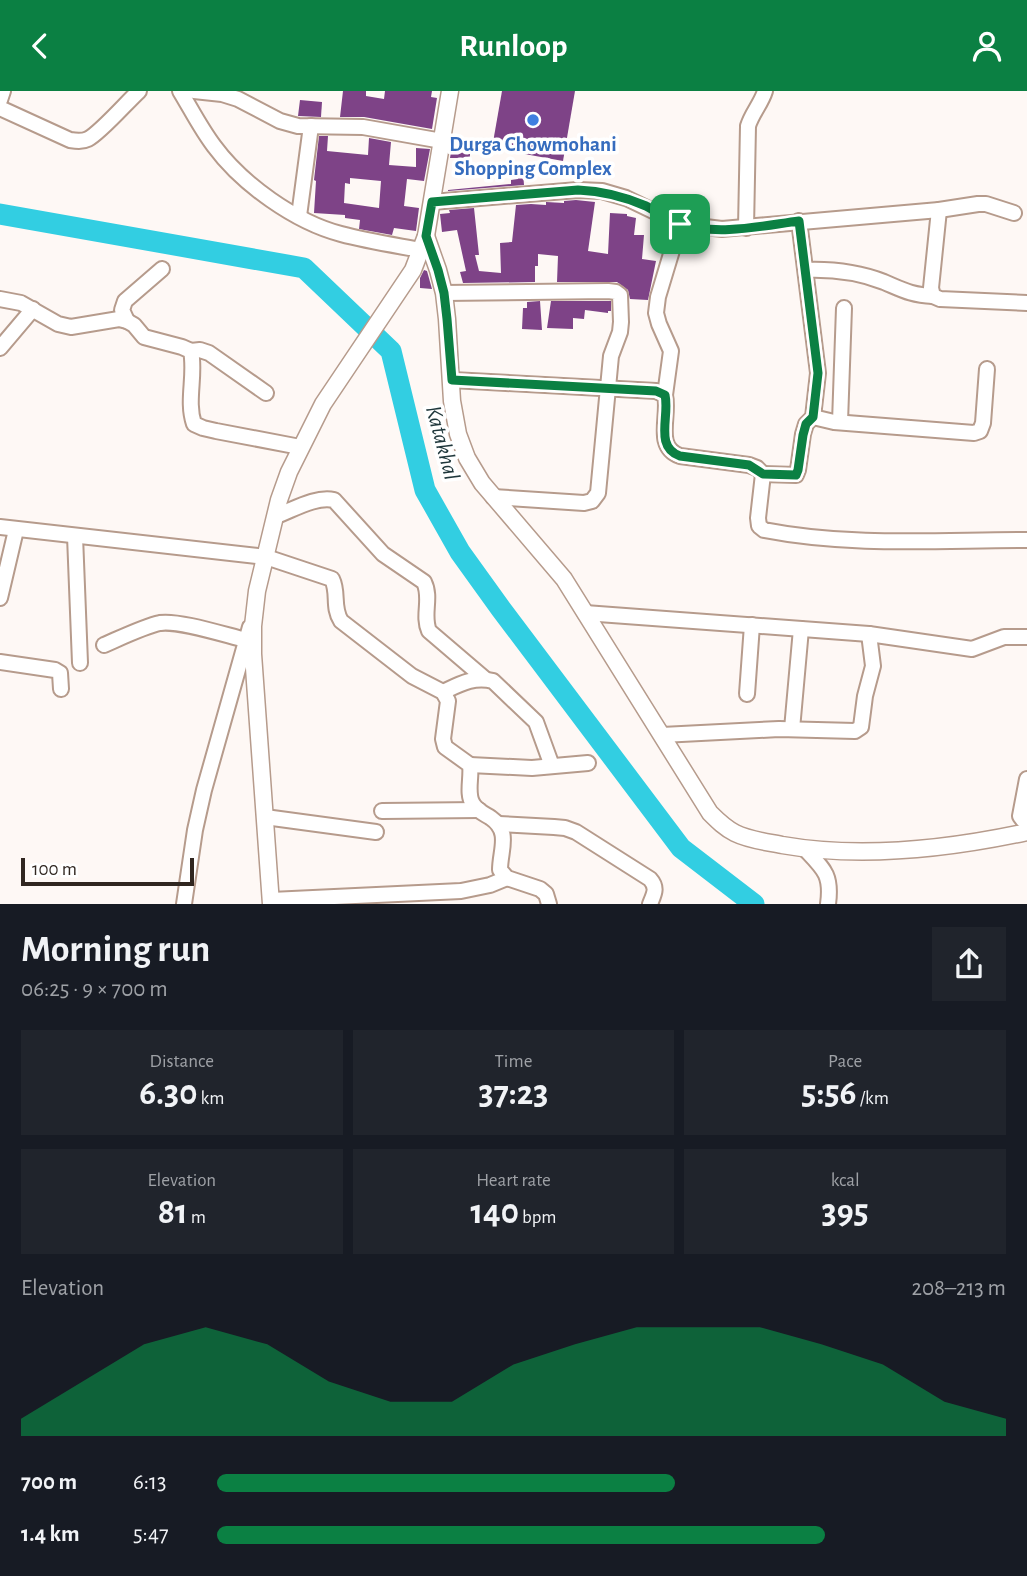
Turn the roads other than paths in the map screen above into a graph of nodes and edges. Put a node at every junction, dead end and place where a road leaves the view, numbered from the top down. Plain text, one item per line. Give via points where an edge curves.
1 (4, 91) edge
2 (139, 91) edge
3 (180, 91) edge
4 (194, 91) edge
5 (450, 91) edge
6 (765, 91) edge
7 (0, 100) edge
8 (0, 108) edge
9 (311, 126) junction
10 (442, 141) junction
11 (432, 202) junction
12 (939, 210) junction
13 (1014, 213) dead end
14 (299, 216) junction
15 (799, 221) junction
16 (680, 224) junction
17 (746, 228) junction
18 (423, 243) junction
19 (162, 269) dead end
20 (806, 270) junction
21 (444, 293) junction
22 (933, 296) junction
23 (0, 299) edge
24 (1027, 303) edge
25 (844, 308) dead end
26 (33, 309) junction
27 (127, 321) junction
28 (0, 348) edge
29 (191, 351) junction
30 (987, 369) dead end
31 (452, 380) junction
32 (609, 389) junction
33 (266, 393) dead end
34 (665, 395) junction
35 (813, 417) junction
36 (840, 422) junction
37 (300, 447) junction
38 (763, 474) junction
39 (494, 497) junction
40 (276, 516) junction
41 (0, 527) edge
42 (16, 530) junction
43 (75, 536) junction
44 (1027, 540) edge
45 (265, 557) junction
46 (0, 598) edge
47 (255, 608) junction
48 (585, 613) junction
49 (752, 625) junction
50 (801, 629) junction
51 (869, 634) junction
52 (1027, 637) edge
53 (246, 640) junction
54 (104, 645) dead end
55 (0, 662) edge
56 (80, 663) dead end
57 (484, 678) junction
58 (61, 689) dead end
59 (443, 692) junction
60 (747, 694) dead end
61 (792, 729) junction
62 (662, 735) junction
63 (588, 763) dead end
64 (470, 765) junction
65 (552, 767) junction
66 (1027, 779) edge
67 (479, 810) junction
68 (382, 811) dead end
69 (265, 817) junction
70 (1027, 823) edge
71 (499, 824) junction
72 (376, 832) dead end
73 (1027, 832) edge
74 (805, 849) junction
75 (507, 878) junction
76 (271, 902) edge
77 (829, 903) edge
78 (184, 904) edge
79 (549, 904) edge
80 (649, 904) edge

1 - 7 street
2 - 8 street via 99,130 78,141
3 - 14 street via 214,146 244,179
4 - 9 street via 222,94 280,121
5 - 10 street
6 - 17 street via 748,126
9 - 10 street via 363,127
9 - 14 street
10 - 11 street
11 - 16 street via 602,191
11 - 18 street
12 - 13 street via 978,204
12 - 15 street
12 - 22 street
14 - 18 street via 340,234
15 - 17 street
15 - 20 street
16 - 17 street
16 - 34 street via 656,313 671,351
18 - 21 street
18 - 37 street via 413,270 323,404
19 - 27 street via 125,301 122,310
20 - 22 street via 839,269 902,291
20 - 35 street via 818,373
21 - 31 street
21 - 32 street via 616,292 622,300 621,322 611,356
22 - 24 street
23 - 26 street
25 - 36 street
26 - 27 street via 71,327
26 - 28 street
27 - 29 street via 144,337
29 - 33 street via 209,353
29 - 37 street via 194,424
30 - 36 street via 980,431
31 - 32 street
31 - 39 street via 458,434 467,458
32 - 34 street
32 - 39 street via 598,493 592,501
34 - 38 street via 665,436 672,453 749,465
35 - 36 street
35 - 38 street via 806,424 796,475
37 - 40 street
38 - 44 street via 758,518 764,530 892,542
39 - 48 street via 564,579
40 - 45 street
40 - 57 street via 317,500 334,500 375,547 424,582 429,631
41 - 42 street
42 - 43 street
42 - 46 street
43 - 45 street
43 - 56 street
45 - 47 street
45 - 59 street via 332,579 341,621 412,676
47 - 53 street
47 - 69 street via 253,654
48 - 49 street
48 - 62 street
49 - 50 street
49 - 60 street
50 - 51 street
50 - 61 street
51 - 52 street via 972,649 1004,636
51 - 61 street via 873,666 861,727 855,731
53 - 54 street via 159,623
53 - 78 street via 204,790
55 - 58 street via 55,670 60,673
57 - 59 street
57 - 65 street via 493,681 536,722
59 - 64 street via 448,701 445,747
61 - 62 street
62 - 74 street via 710,814 723,826 737,835
63 - 65 street
64 - 65 street
64 - 67 street via 470,793
66 - 70 street via 1020,816
67 - 68 street
67 - 71 street
69 - 72 street
69 - 76 street
71 - 75 street via 503,832 500,870
71 - 80 street via 565,828 586,837 650,879 656,889
73 - 74 street via 895,851
74 - 77 street via 823,869 830,885
75 - 76 street via 461,891
75 - 79 street via 540,889

